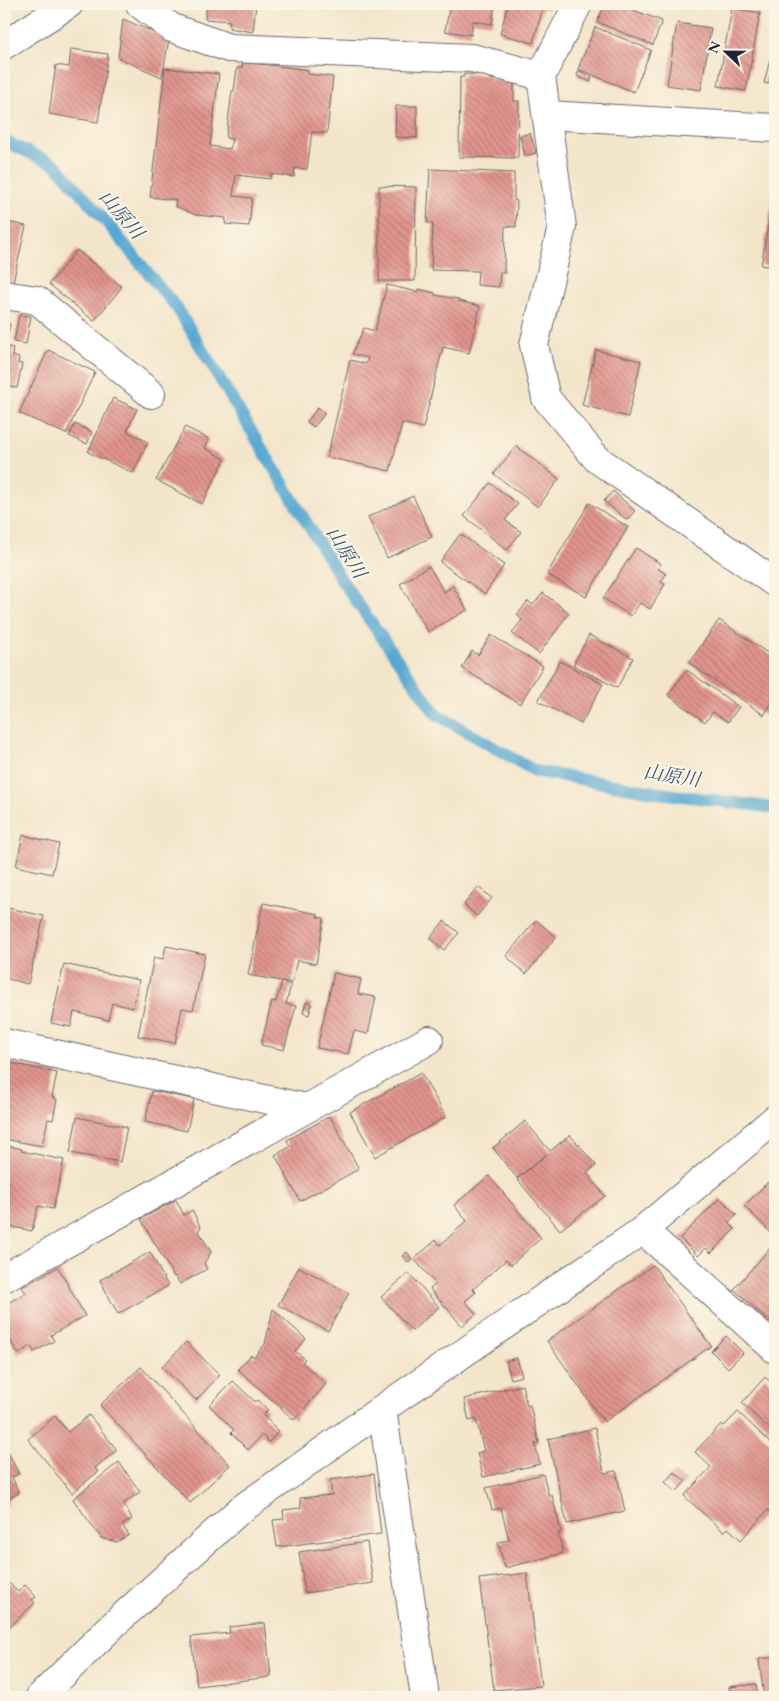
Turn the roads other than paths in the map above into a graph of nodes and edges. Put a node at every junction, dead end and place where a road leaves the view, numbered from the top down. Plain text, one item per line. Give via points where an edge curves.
1 (69, 4) edge
2 (140, 4) edge
3 (578, 4) edge
4 (4, 45) edge
5 (541, 76) junction
6 (548, 115) junction
7 (775, 128) edge
8 (4, 295) edge
9 (151, 394) dead end
10 (775, 583) edge
11 (428, 1040) dead end
12 (4, 1043) edge
13 (306, 1108) junction
14 (775, 1119) edge
15 (643, 1230) junction
16 (4, 1252) edge
17 (28, 1264) junction
18 (4, 1278) edge
19 (775, 1350) edge
20 (382, 1409) junction
21 (40, 1697) edge
22 (425, 1697) edge

1 - 4 street
2 - 5 street via 172,28 229,48 472,58
3 - 5 street
5 - 6 street
6 - 7 street
6 - 10 street via 562,227 534,345 546,398 597,459
8 - 9 street via 37,300
11 - 13 street
12 - 13 street
13 - 17 street
14 - 15 street
15 - 19 street
15 - 20 street
16 - 17 street
17 - 18 street
20 - 21 street via 240,1510 111,1627
20 - 22 street

